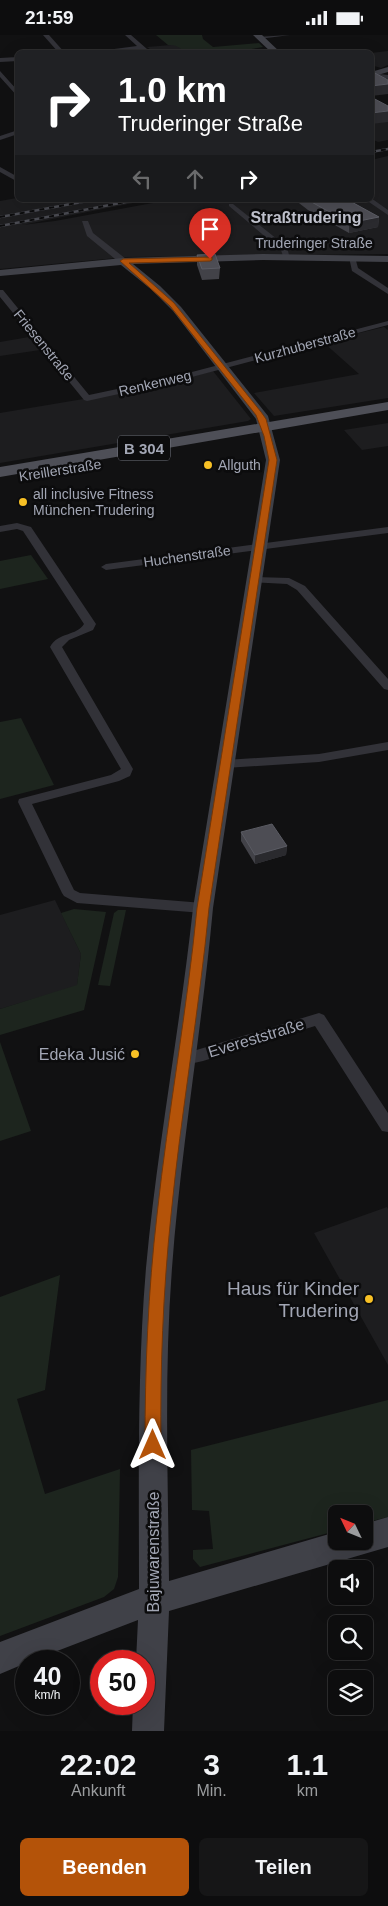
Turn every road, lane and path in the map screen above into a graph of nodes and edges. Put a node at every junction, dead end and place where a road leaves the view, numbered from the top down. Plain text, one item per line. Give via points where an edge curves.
1 (46, 35) edge
2 (128, 35) edge
3 (287, 35) edge
4 (258, 36) edge
5 (142, 47) junction
6 (60, 50) edge
7 (114, 50) edge
8 (145, 50) edge
9 (274, 50) edge
10 (15, 59) edge
11 (0, 61) edge
12 (388, 69) edge
13 (0, 73) edge
14 (374, 74) edge
15 (374, 75) edge
16 (388, 77) edge
17 (15, 91) edge
18 (15, 134) edge
19 (0, 138) edge
20 (0, 169) edge
21 (15, 178) edge
22 (372, 202) edge
23 (231, 205) dead end
24 (388, 213) edge
25 (85, 223) dead end
26 (287, 257) junction
27 (352, 259) junction
28 (388, 259) edge
29 (123, 261) junction
30 (0, 273) edge
31 (0, 292) edge
32 (388, 292) edge
33 (388, 323) edge
34 (222, 366) junction
35 (87, 398) joint
36 (388, 406) edge
37 (388, 414) edge
38 (267, 432) junction
39 (0, 473) edge
40 (0, 480) edge
41 (0, 529) edge
42 (388, 530) edge
43 (260, 547) junction
44 (106, 567) dead end
45 (254, 580) junction
46 (388, 687) edge
47 (388, 746) edge
48 (225, 764) junction
49 (203, 908) junction
50 (185, 1059) junction
51 (388, 1126) edge
52 (388, 1532) edge
53 (373, 1536) edge
54 (328, 1549) edge
55 (154, 1600) junction
56 (0, 1658) edge
57 (148, 1731) edge

1 - 6 street
2 - 5 street
3 - 4 street
4 - 9 street
5 - 7 street
5 - 8 street
10 - 11 street
12 - 14 street
13 - 17 street
15 - 16 street
18 - 19 street
20 - 21 street
22 - 24 street
23 - 26 street via 284,249
25 - 29 street, Bajuwarenstraße via 90,234
26 - 27 street, Truderinger Straße
26 - 29 street, Truderinger Straße
27 - 28 street, Truderinger Straße
27 - 32 street via 355,269
29 - 30 street, Truderinger Straße
29 - 34 street, Bajuwarenstraße via 172,304
31 - 35 street, Friesenstraße
33 - 34 street, Kurzhuberstraße
34 - 35 street, Renkenweg
34 - 38 street, Bajuwarenstraße via 263,419
36 - 38 main road, B 304
37 - 38 main road, B 304
38 - 39 main road, Kreillerstraße / B 304
38 - 40 main road, Kreillerstraße / B 304
38 - 43 street, Bajuwarenstraße via 273,460
41 - 49 street via 17,526 27,529 90,624 83,633 61,639 56,647 127,769 126,773 115,778 24,802 67,888 77,899
42 - 43 street, Huchenstraße
43 - 44 street, Huchenstraße
43 - 45 street, Bajuwarenstraße
45 - 46 street via 289,581 302,588
45 - 48 street, Bajuwarenstraße
47 - 48 street via 319,758
48 - 49 street, Bajuwarenstraße
49 - 50 street, Bajuwarenstraße
50 - 51 street, Evereststraße via 319,1019
50 - 55 street, Bajuwarenstraße via 164,1215 153,1359
52 - 53 street
54 - 55 street
55 - 56 street
55 - 57 street, Bajuwarenstraße

